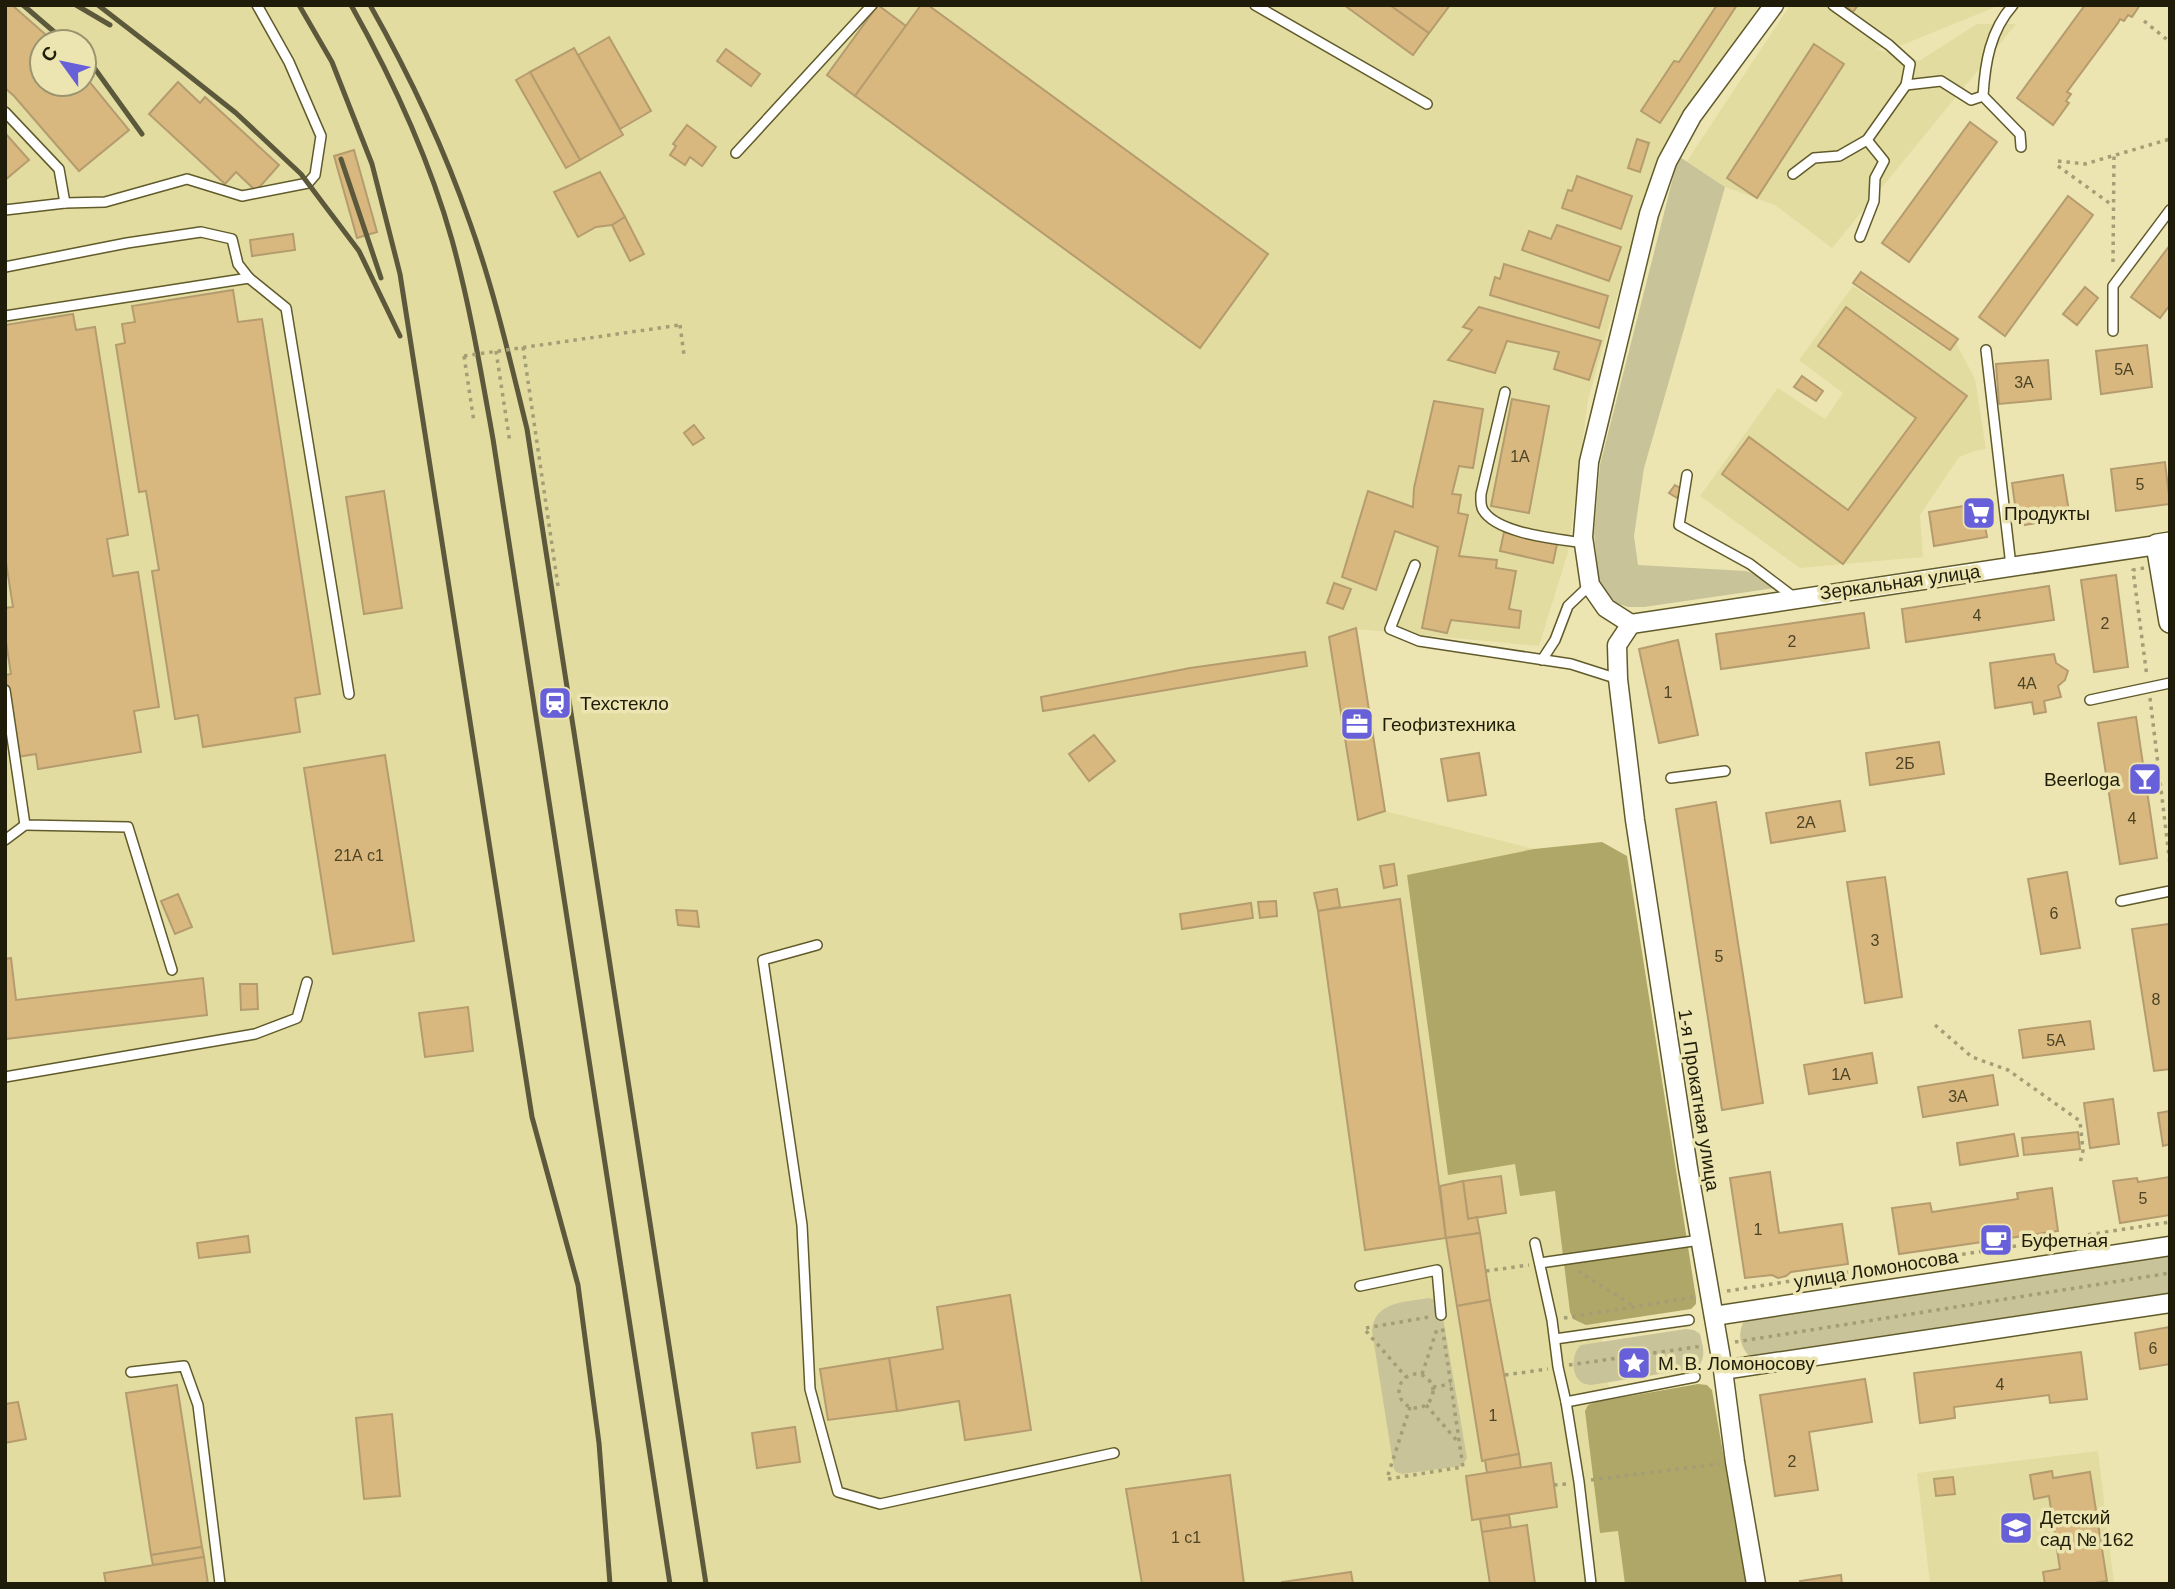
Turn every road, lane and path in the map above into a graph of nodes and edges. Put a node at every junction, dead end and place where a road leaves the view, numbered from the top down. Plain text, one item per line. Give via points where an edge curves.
1 (257, 5) edge
2 (872, 5) edge
3 (1255, 5) edge
4 (1774, 5) edge
5 (1833, 5) edge
6 (2013, 5) edge
7 (2144, 22) dead end
8 (2170, 42) edge
9 (1906, 85) junction
10 (1983, 96) junction
11 (1427, 104) dead end
12 (5, 112) edge
13 (2170, 139) edge
14 (1867, 140) junction
15 (2021, 147) dead end
16 (736, 153) dead end
17 (2114, 156) junction
18 (1793, 174) dead end
19 (65, 204) junction
20 (2112, 205) junction
21 (5, 210) edge
22 (2170, 210) edge
23 (1860, 237) dead end
24 (5, 267) edge
25 (249, 278) junction
26 (2113, 286) junction
27 (5, 316) edge
28 (2113, 331) dead end
29 (523, 347) junction
30 (1986, 350) dead end
31 (496, 351) junction
32 (684, 355) dead end
33 (1505, 392) dead end
34 (474, 422) dead end
35 (510, 443) dead end
36 (1687, 475) dead end
37 (1584, 543) junction
38 (2164, 544) edge
39 (1415, 565) dead end
40 (2011, 566) junction
41 (1590, 585) junction
42 (558, 586) dead end
43 (1795, 598) junction
44 (2170, 622) edge
45 (1631, 624) junction
46 (1542, 660) junction
47 (1618, 679) junction
48 (2170, 683) edge
49 (5, 690) edge
50 (349, 694) dead end
51 (2090, 700) dead end
52 (1725, 771) dead end
53 (1671, 779) dead end
54 (25, 825) junction
55 (5, 840) edge
56 (2170, 891) edge
57 (2121, 901) dead end
58 (817, 945) dead end
59 (172, 970) dead end
60 (307, 982) dead end
61 (1935, 1025) dead end
62 (5, 1077) edge
63 (2080, 1163) dead end
64 (2170, 1222) edge
65 (1700, 1240) junction
66 (1535, 1243) dead end
67 (2170, 1246) edge
68 (1561, 1260) junction
69 (1540, 1263) junction
70 (1486, 1270) dead end
71 (2170, 1273) edge
72 (1360, 1286) dead end
73 (1709, 1294) junction
74 (2170, 1303) edge
75 (1635, 1307) junction
76 (1441, 1315) joint
77 (1714, 1316) junction
78 (1552, 1320) junction
79 (1689, 1320) dead end
80 (1555, 1339) junction
81 (1718, 1344) junction
82 (1558, 1367) junction
83 (1723, 1370) junction
84 (131, 1372) dead end
85 (1422, 1374) junction
86 (1505, 1375) dead end
87 (1406, 1377) junction
88 (1695, 1377) dead end
89 (1451, 1384) junction
90 (1433, 1387) junction
91 (1566, 1402) junction
92 (1426, 1405) junction
93 (1410, 1406) junction
94 (1460, 1444) junction
95 (1114, 1453) dead end
96 (1735, 1462) junction
97 (1579, 1482) junction
98 (1554, 1485) dead end
99 (220, 1584) edge
100 (1591, 1584) edge
101 (1756, 1584) edge

1 - 19 lane via 289,62 321,136 315,175 308,183 242,196 187,179 105,202
2 - 16 lane
3 - 11 lane
4 - 37 street via 1692,116 1667,162 1649,214 1588,462
5 - 9 lane via 1910,64
6 - 10 lane via 1993,36
7 - 8 path
9 - 10 lane via 1941,81 1971,100
9 - 14 lane
10 - 15 lane via 2020,134
12 - 19 lane via 58,169
13 - 17 path
14 - 18 lane via 1839,156 1814,158
14 - 23 lane via 1884,161
17 - 20 path
17 - 20 path via 2085,164 2058,164
19 - 21 lane
20 - 26 path
22 - 26 lane
24 - 25 lane via 201,232 232,239 238,264
25 - 27 lane
25 - 50 lane via 286,308
26 - 28 lane
29 - 31 path, bridge
29 - 32 path, bridge via 680,325
29 - 42 path
30 - 40 lane
31 - 34 path, bridge via 464,356
31 - 35 path
33 - 37 lane via 1481,508 1503,526
36 - 43 lane via 1679,525 1750,564
37 - 41 street
38 - 40 street, Зеркальная улица
38 - 44 street
39 - 46 lane via 1390,629 1419,641
40 - 43 street, Зеркальная улица
41 - 45 street via 1606,608
41 - 46 lane via 1568,606
43 - 45 street, Зеркальная улица
45 - 47 street, 1-я Прокатная улица via 1617,645
46 - 47 lane
47 - 65 street, 1-я Прокатная улица via 1635,820
48 - 51 lane
49 - 54 lane
52 - 53 lane
54 - 55 lane
54 - 59 lane via 128,827
56 - 57 lane
58 - 95 lane via 762,960 802,1225 810,1389 838,1492 880,1504
60 - 62 lane via 297,1018 254,1034
61 - 63 path via 1972,1058 2008,1070 2080,1121
64 - 73 path
65 - 68 lane
65 - 73 street, 1-я Прокатная улица
66 - 69 lane
67 - 77 street, улица Ломоносова
68 - 69 lane
68 - 75 path
69 - 70 path
69 - 78 lane
71 - 81 path
72 - 76 lane via 1437,1270
73 - 75 path
73 - 77 street, 1-я Прокатная улица
74 - 83 street
75 - 78 path
76 - 87 path via 1366,1329
77 - 81 street, 1-я Прокатная улица
78 - 80 lane
79 - 80 lane
80 - 82 lane
81 - 82 path
81 - 83 street, 1-я Прокатная улица
82 - 86 path
82 - 91 lane
83 - 96 street, 1-я Прокатная улица
84 - 99 lane via 184,1366 198,1405
85 - 87 path
85 - 89 path via 1441,1318
85 - 90 path
87 - 93 path via 1399,1393
88 - 91 lane
89 - 90 path
89 - 94 path
90 - 92 path
91 - 97 lane
92 - 93 path
92 - 94 path
93 - 94 path via 1388,1477 1463,1467
96 - 97 path
96 - 101 street, 1-я Прокатная улица
97 - 98 path
97 - 100 lane

